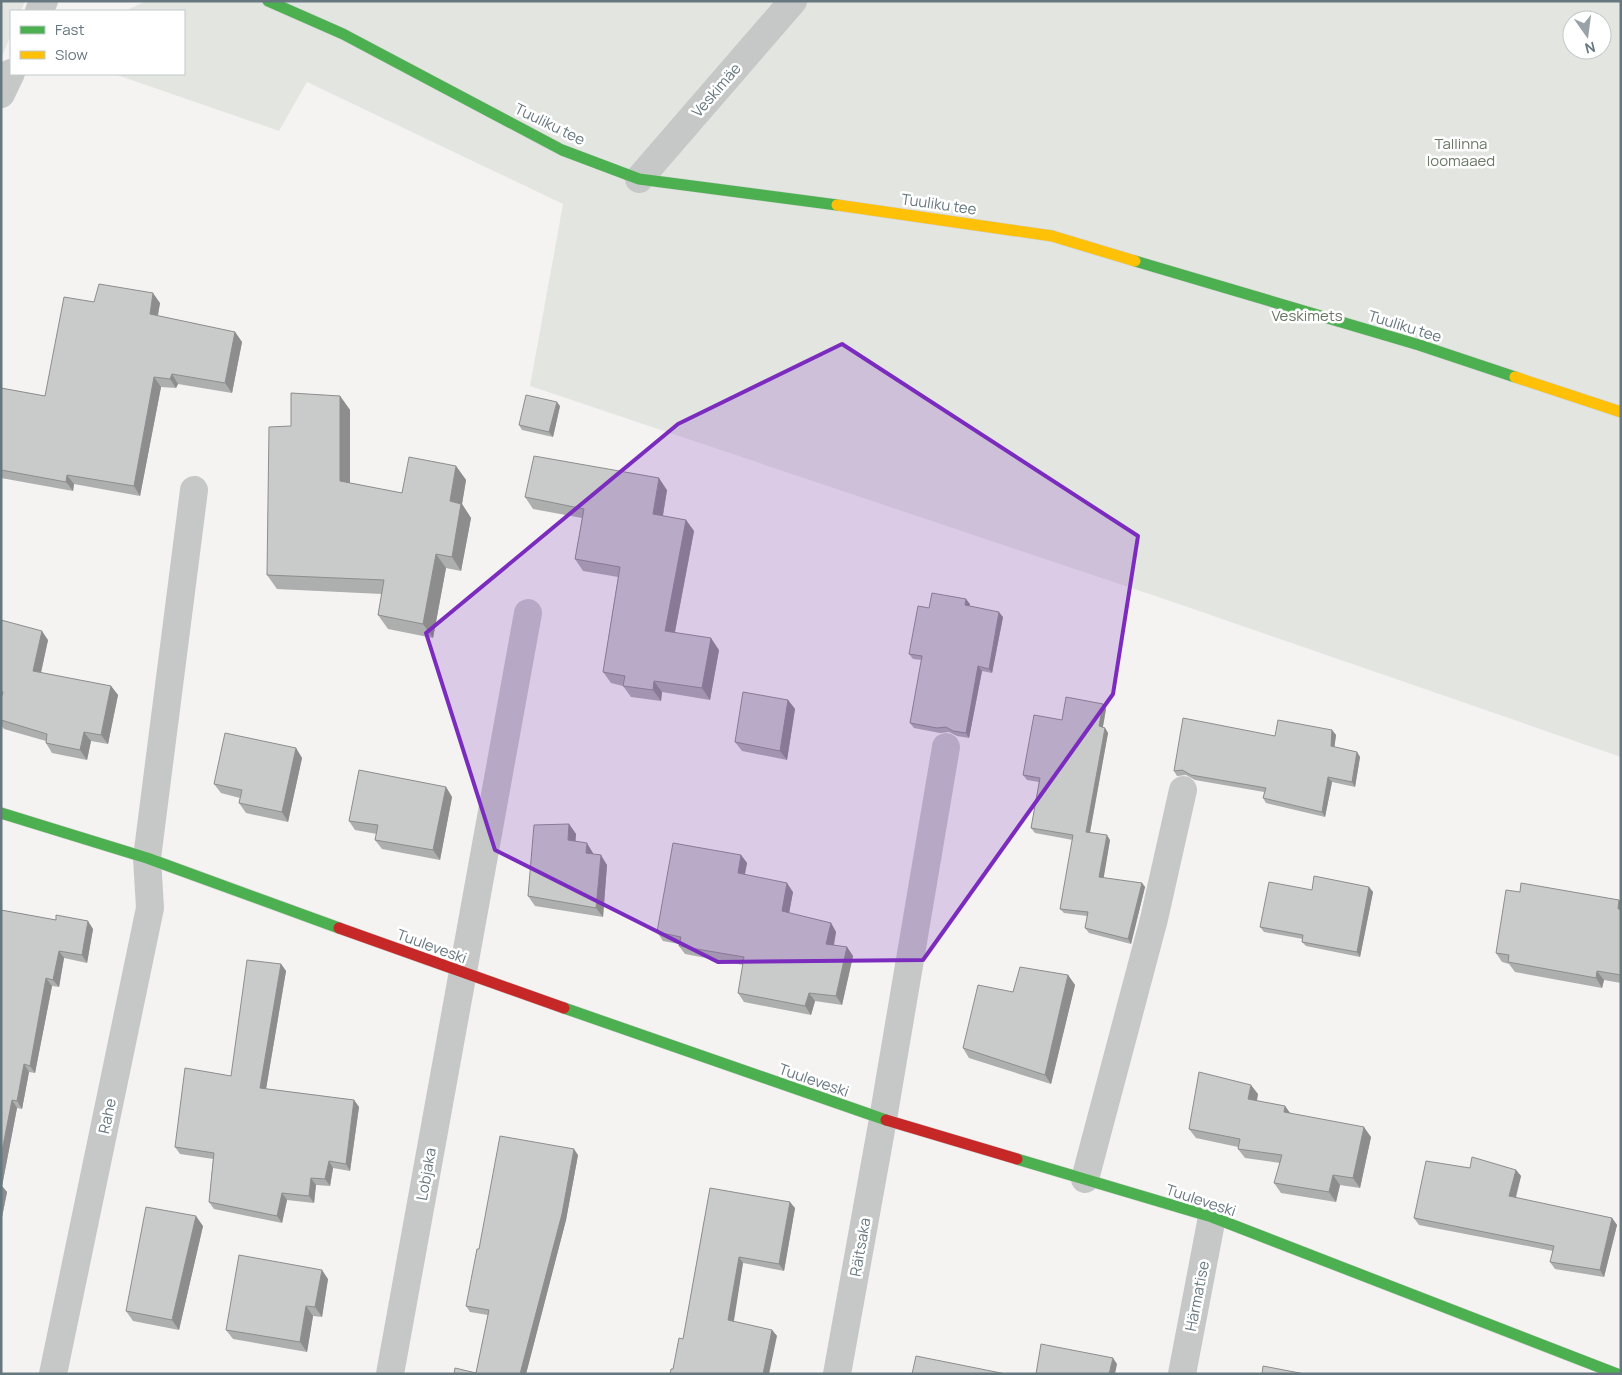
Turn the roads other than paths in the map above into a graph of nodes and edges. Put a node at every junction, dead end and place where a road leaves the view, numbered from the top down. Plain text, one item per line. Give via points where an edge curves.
1 (268, 1) edge
2 (793, 1) edge
3 (10, 75) edge
4 (1, 94) edge
5 (639, 179) junction
6 (1621, 412) edge
7 (194, 490) dead end
8 (528, 613) dead end
9 (946, 747) dead end
10 (1183, 790) dead end
11 (1, 813) edge
12 (148, 858) junction
13 (462, 973) junction
14 (883, 1119) junction
15 (1085, 1180) junction
16 (1212, 1218) junction
17 (53, 1374) edge
18 (390, 1374) edge
19 (836, 1374) edge
20 (1182, 1374) edge
21 (1617, 1374) edge

1 - 5 street, Tuuliku tee via 343,34 562,150
2 - 5 street, Veskimäe
3 - 4 street
5 - 6 street, Tuuliku tee via 1052,236 1419,345
7 - 12 street, Rahe
8 - 13 street, Lobjaka
9 - 14 street, Räitsaka
10 - 15 street via 1154,919
11 - 12 street, Tuuleveski
12 - 13 street, Tuuleveski
12 - 17 street, Rahe via 150,908
13 - 14 street, Tuuleveski
13 - 18 street, Lobjaka
14 - 15 street, Tuuleveski
14 - 19 street, Räitsaka
15 - 16 street, Tuuleveski
16 - 20 street, Härmatise
16 - 21 street, Tuuleveski

